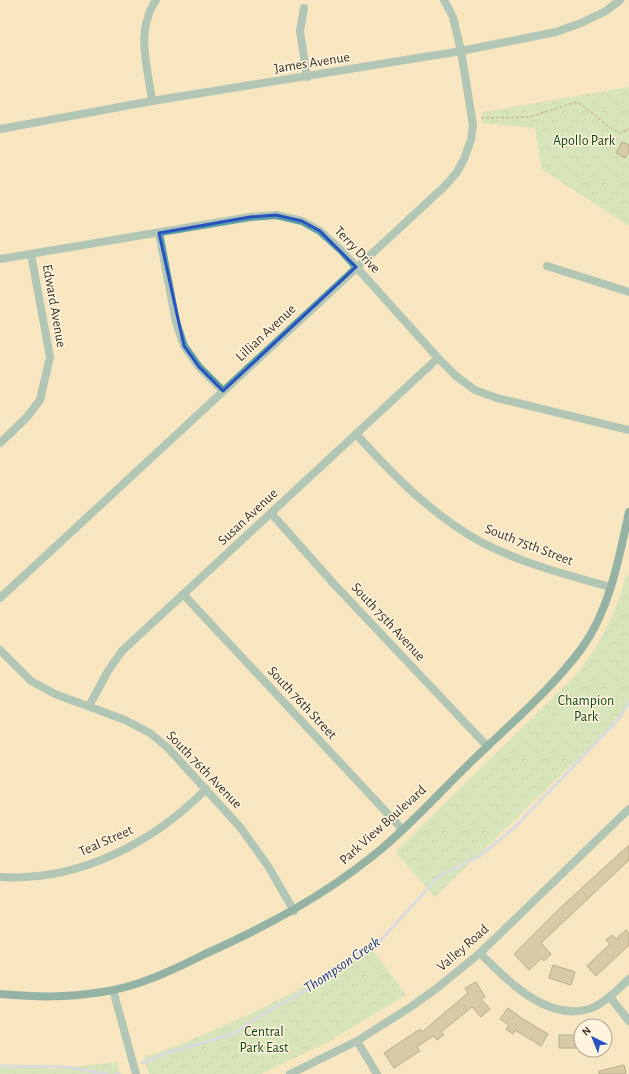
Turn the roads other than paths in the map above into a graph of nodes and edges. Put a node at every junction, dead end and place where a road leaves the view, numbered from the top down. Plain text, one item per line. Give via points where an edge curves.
1 (156, 0) edge
2 (444, 0) edge
3 (620, 0) edge
4 (304, 8) dead end
5 (461, 51) junction
6 (308, 77) junction
7 (152, 101) junction
8 (0, 129) edge
9 (160, 233) junction
10 (31, 254) junction
11 (0, 259) edge
12 (548, 266) dead end
13 (356, 267) junction
14 (629, 292) edge
15 (438, 358) junction
16 (223, 391) junction
17 (629, 430) edge
18 (356, 434) junction
19 (0, 442) edge
20 (629, 512) edge
21 (270, 513) junction
22 (610, 587) junction
23 (183, 594) junction
24 (0, 598) edge
25 (0, 650) edge
26 (89, 706) junction
27 (487, 746) junction
28 (206, 789) junction
29 (629, 809) edge
30 (402, 829) junction
31 (0, 877) edge
32 (294, 911) junction
33 (480, 953) junction
34 (629, 979) edge
35 (113, 990) junction
36 (0, 994) edge
37 (610, 996) junction
38 (629, 1021) edge
39 (357, 1041) junction
40 (136, 1074) edge
41 (290, 1074) edge
42 (377, 1074) edge

1 - 7 street via 148,16 145,32
2 - 5 street, Lillian Avenue via 453,17
3 - 5 street, James Avenue via 606,11 556,32
4 - 6 street via 300,31
5 - 6 street, James Avenue
5 - 13 street, Lillian Avenue via 473,125 469,146 461,165 445,186
6 - 7 street, James Avenue
7 - 8 street, James Avenue
9 - 10 street, Terry Drive
9 - 13 street, Terry Drive via 250,217 276,215 302,221 320,231
9 - 16 street via 176,322 184,346 199,367
10 - 11 street, Terry Drive
10 - 19 street, Edward Avenue via 50,357 40,400
12 - 14 street
13 - 15 street, Terry Drive
13 - 16 street, Lillian Avenue
15 - 17 street, Terry Drive via 475,390 497,398
15 - 18 street, Susan Avenue
16 - 24 street, Lillian Avenue
18 - 21 street, Susan Avenue
18 - 22 street, South 75th Street via 418,498 481,542 554,571
20 - 22 street, Park View Boulevard
21 - 23 street, Susan Avenue
21 - 27 street, South 75th Avenue
22 - 27 street, Park View Boulevard via 601,613 582,647 550,685
23 - 26 street, Susan Avenue via 122,651
23 - 30 street, South 76th Street
25 - 26 street, South 76th Avenue via 31,681 55,694
26 - 28 street, South 76th Avenue via 150,733 168,748
27 - 30 street, Park View Boulevard
28 - 31 street, Teal Street via 182,814 126,849 84,866 54,873 21,878
28 - 32 street, South 76th Avenue via 240,827 268,866
29 - 33 street, Valley Road
30 - 32 street, Park View Boulevard via 375,854
32 - 35 street, Park View Boulevard via 169,972
33 - 37 street via 506,978 536,1000 563,1012 576,1012 597,1005
33 - 39 street, Valley Road via 412,1006
34 - 37 street
35 - 36 street, Park View Boulevard via 53,998
35 - 40 street
37 - 38 street
39 - 41 street, Valley Road
39 - 42 street

